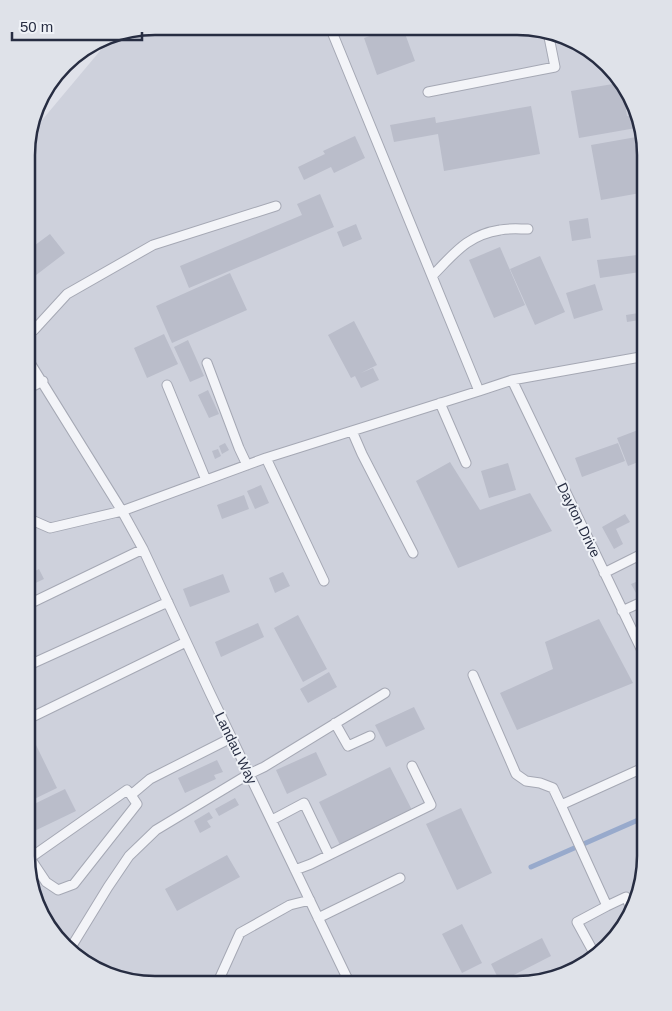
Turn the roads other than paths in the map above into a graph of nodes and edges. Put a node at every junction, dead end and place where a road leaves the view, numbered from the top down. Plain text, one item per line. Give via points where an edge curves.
1 (334, 35) edge
2 (550, 40) edge
3 (428, 92) dead end
4 (276, 206) dead end
5 (528, 229) dead end
6 (432, 276) junction
7 (35, 329) edge
8 (637, 358) edge
9 (207, 363) dead end
10 (35, 370) edge
11 (512, 380) junction
12 (43, 381) junction
13 (35, 385) edge
14 (167, 385) dead end
15 (479, 391) junction
16 (440, 404) junction
17 (352, 431) junction
18 (266, 458) junction
19 (466, 463) dead end
20 (247, 465) junction
21 (206, 480) junction
22 (122, 511) junction
23 (35, 521) edge
24 (143, 549) junction
25 (413, 553) dead end
26 (637, 556) edge
27 (604, 573) junction
28 (324, 581) dead end
29 (35, 601) edge
30 (168, 602) junction
31 (637, 604) edge
32 (622, 611) junction
33 (637, 641) edge
34 (186, 642) junction
35 (35, 662) edge
36 (473, 675) dead end
37 (385, 693) dead end
38 (35, 716) edge
39 (335, 723) junction
40 (370, 736) dead end
41 (231, 738) junction
42 (412, 766) dead end
43 (637, 771) edge
44 (249, 774) junction
45 (131, 795) junction
46 (561, 805) junction
47 (272, 820) junction
48 (35, 854) edge
49 (330, 855) junction
50 (35, 866) edge
51 (295, 870) junction
52 (400, 878) dead end
53 (310, 900) junction
54 (628, 902) edge
55 (607, 906) junction
56 (318, 918) junction
57 (73, 944) edge
58 (592, 949) edge
59 (221, 976) edge
60 (346, 976) edge

1 - 6 lane
2 - 3 lane via 555,67
4 - 7 lane via 153,245 67,294
5 - 6 lane via 479,235 464,243
6 - 15 lane
8 - 11 lane
9 - 20 lane
10 - 12 lane, Landau Way
11 - 15 lane
11 - 27 lane, Dayton Drive
12 - 13 lane
12 - 22 lane, Landau Way
14 - 21 lane
15 - 16 lane
16 - 17 lane
16 - 19 lane
17 - 18 lane
17 - 25 lane
18 - 20 lane
18 - 28 lane
20 - 21 lane
21 - 22 lane
22 - 23 lane via 50,528
22 - 24 lane, Landau Way
24 - 29 lane
24 - 30 lane, Landau Way
26 - 27 lane
27 - 32 lane, Dayton Drive
30 - 34 lane, Landau Way
30 - 35 lane
31 - 32 lane
32 - 33 lane, Dayton Drive
34 - 38 lane
34 - 41 lane, Landau Way
36 - 46 lane via 516,774 526,781 553,788
37 - 39 lane
39 - 40 lane via 348,746
39 - 44 lane
41 - 44 lane, Landau Way
41 - 45 lane via 150,780
42 - 49 lane via 431,805
43 - 46 lane
44 - 47 lane, Landau Way
44 - 57 lane via 156,830 129,856
45 - 48 lane via 127,790
45 - 50 lane via 137,804 74,884 58,890 46,882
46 - 55 lane
47 - 49 lane via 304,803
47 - 51 lane, Landau Way
49 - 51 lane
51 - 53 lane, Landau Way
52 - 56 lane
53 - 56 lane, Landau Way
53 - 59 lane via 290,905 240,933
54 - 55 lane via 626,898
55 - 58 lane via 577,922
56 - 60 lane, Landau Way

